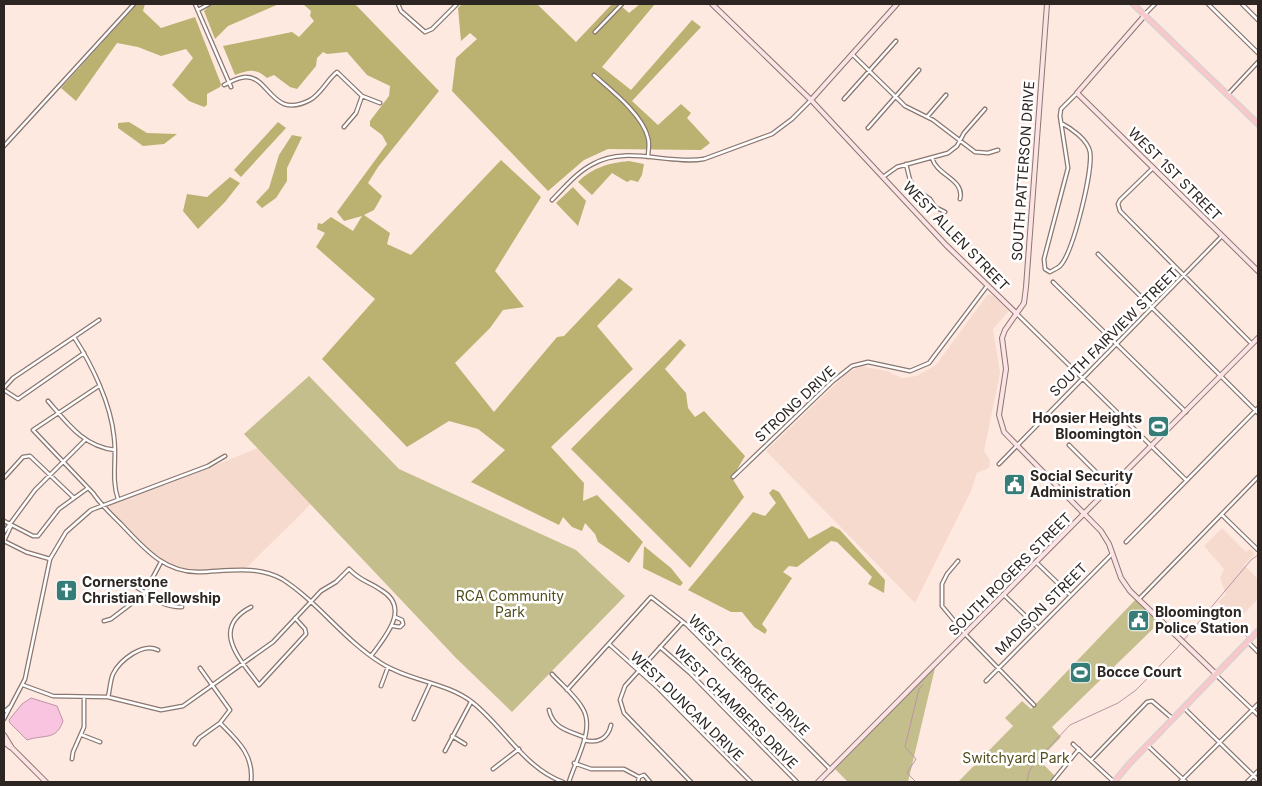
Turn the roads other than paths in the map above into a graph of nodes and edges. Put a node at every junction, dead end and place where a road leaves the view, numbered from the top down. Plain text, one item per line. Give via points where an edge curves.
1 (134, 4) edge
2 (195, 4) edge
3 (209, 4) edge
4 (398, 4) edge
5 (457, 4) edge
6 (622, 4) edge
7 (712, 4) edge
8 (897, 4) edge
9 (1047, 4) edge
10 (1133, 4) edge
11 (1155, 4) edge
12 (1208, 4) edge
13 (1243, 4) edge
14 (198, 10) junction
15 (1145, 14) junction
16 (1258, 20) edge
17 (595, 32) dead end
18 (896, 41) dead end
19 (1258, 52) edge
20 (853, 55) junction
21 (1258, 62) edge
22 (870, 70) junction
23 (919, 70) dead end
24 (594, 75) dead end
25 (230, 83) junction
26 (224, 86) dead end
27 (231, 87) dead end
28 (1077, 93) junction
29 (946, 95) dead end
30 (1228, 95) junction
31 (362, 96) junction
32 (895, 97) junction
33 (844, 99) dead end
34 (811, 100) junction
35 (380, 103) dead end
36 (985, 110) dead end
37 (927, 117) junction
38 (1061, 123) junction
39 (1258, 124) edge
40 (344, 127) dead end
41 (868, 128) dead end
42 (960, 142) junction
43 (4, 146) edge
44 (998, 150) dead end
45 (648, 158) junction
46 (932, 158) junction
47 (906, 164) junction
48 (1153, 168) junction
49 (883, 177) junction
50 (960, 199) dead end
51 (552, 200) dead end
52 (945, 212) dead end
53 (1222, 236) junction
54 (1098, 254) dead end
55 (1258, 271) edge
56 (1184, 276) junction
57 (1054, 282) dead end
58 (987, 286) junction
59 (1152, 308) junction
60 (1017, 314) junction
61 (99, 320) dead end
62 (74, 337) junction
63 (1258, 338) edge
64 (1117, 343) junction
65 (1252, 344) junction
66 (84, 353) junction
67 (1220, 377) junction
68 (1081, 379) junction
69 (99, 386) junction
70 (4, 389) edge
71 (48, 401) dead end
72 (1257, 411) edge
73 (58, 412) junction
74 (1186, 412) junction
75 (85, 440) junction
76 (1069, 445) dead end
77 (1016, 447) junction
78 (1151, 447) junction
79 (115, 450) junction
80 (225, 456) dead end
81 (63, 463) junction
82 (999, 464) dead end
83 (50, 475) junction
84 (733, 477) dead end
85 (1258, 477) edge
86 (4, 478) edge
87 (1186, 480) junction
88 (1111, 487) junction
89 (88, 488) junction
90 (74, 498) junction
91 (118, 499) junction
92 (101, 505) junction
93 (1221, 514) junction
94 (1085, 515) junction
95 (4, 521) edge
96 (10, 525) junction
97 (4, 532) edge
98 (4, 541) edge
99 (1126, 542) dead end
100 (1257, 549) edge
101 (1112, 554) junction
102 (50, 560) junction
103 (958, 561) dead end
104 (161, 562) junction
105 (1037, 563) junction
106 (119, 582) dead end
107 (144, 594) junction
108 (1070, 594) junction
109 (1004, 595) junction
110 (1139, 599) junction
111 (310, 603) junction
112 (182, 606) dead end
113 (250, 606) dead end
114 (295, 618) junction
115 (395, 618) junction
116 (104, 621) dead end
117 (683, 622) junction
118 (393, 626) junction
119 (1037, 627) junction
120 (1258, 631) edge
121 (965, 634) junction
122 (1248, 642) junction
123 (609, 644) junction
124 (660, 647) junction
125 (158, 650) dead end
126 (1258, 652) edge
127 (371, 656) junction
128 (244, 664) junction
129 (388, 667) junction
130 (200, 668) dead end
131 (998, 668) junction
132 (639, 670) junction
133 (552, 674) dead end
134 (1216, 674) junction
135 (986, 681) dead end
136 (430, 684) junction
137 (22, 685) junction
138 (212, 686) junction
139 (381, 686) dead end
140 (566, 690) junction
141 (84, 697) junction
142 (108, 697) junction
143 (471, 702) junction
144 (14, 703) junction
145 (1258, 704) edge
146 (1034, 705) dead end
147 (1184, 708) junction
148 (549, 710) dead end
149 (1253, 710) junction
150 (4, 712) edge
151 (1258, 715) edge
152 (4, 718) edge
153 (414, 719) dead end
154 (1173, 719) junction
155 (220, 723) junction
156 (611, 725) dead end
157 (4, 735) edge
158 (82, 735) junction
159 (452, 736) junction
160 (584, 738) junction
161 (4, 742) edge
162 (100, 742) dead end
163 (1220, 743) junction
164 (195, 744) dead end
165 (465, 744) dead end
166 (1073, 744) dead end
167 (1147, 745) junction
168 (12, 748) junction
169 (519, 749) junction
170 (1079, 749) junction
171 (445, 751) dead end
172 (72, 760) dead end
173 (1091, 760) junction
174 (574, 763) junction
175 (494, 769) dead end
176 (831, 770) junction
177 (1258, 771) edge
178 (1254, 776) junction
179 (639, 777) junction
180 (1258, 780) edge
181 (1183, 781) edge
182 (46, 782) edge
183 (251, 782) edge
184 (563, 782) edge
185 (569, 782) edge
186 (638, 782) edge
187 (650, 782) edge
188 (691, 782) edge
189 (751, 782) edge
190 (797, 782) edge
191 (818, 782) edge
192 (1054, 782) edge
193 (1114, 782) edge
194 (1247, 782) edge

1 - 43 street
2 - 14 street
3 - 14 street
4 - 5 street via 421,30 428,32
6 - 17 street
7 - 34 street, WEST ALLEN STREET
8 - 20 street
9 - 60 street, SOUTH PATTERSON DRIVE via 1026,287 1024,303
10 - 15 main road
11 - 15 street
12 - 19 street
13 - 16 street
14 - 25 street
15 - 28 street
15 - 30 main road
18 - 22 street
20 - 22 street
20 - 34 street
21 - 30 street
22 - 32 street
22 - 33 street
23 - 32 street
24 - 45 street via 622,101 644,128 649,140
25 - 26 street
25 - 27 street
25 - 31 street via 251,78 280,102 295,106 314,98 337,72
28 - 38 street via 1061,109
28 - 48 street, WEST 1ST STREET
29 - 37 street
30 - 39 main road
31 - 35 street
31 - 40 street via 356,113
32 - 37 street via 904,106
32 - 41 street
34 - 45 street via 786,124 755,142 692,161
34 - 49 street, WEST ALLEN STREET
36 - 42 street
37 - 42 street
38 - 38 street via 1068,168 1044,259 1045,269 1050,272 1061,266 1070,246 1085,193 1090,151 1084,140
42 - 44 street via 980,153
42 - 46 street via 948,153
45 - 51 street via 627,156 594,163 582,170
46 - 47 street
46 - 50 street via 940,171 959,186
47 - 49 street
47 - 52 street via 914,188
48 - 53 street, WEST 1ST STREET
48 - 56 street via 1118,204 1120,211
49 - 58 street, WEST ALLEN STREET
53 - 55 street, WEST 1ST STREET
53 - 56 street, SOUTH FAIRVIEW STREET
54 - 59 street
56 - 59 street, SOUTH FAIRVIEW STREET
56 - 65 street
57 - 64 street
58 - 60 street, WEST ALLEN STREET
58 - 84 street, STRONG DRIVE via 929,363 910,371 868,362 852,366
59 - 64 street, SOUTH FAIRVIEW STREET
59 - 67 street
60 - 68 street, WEST ALLEN STREET
60 - 77 street, SOUTH PATTERSON DRIVE via 1002,338 1006,369 999,410 1004,432
61 - 62 street
62 - 66 street
62 - 70 street via 13,378
63 - 65 street, SOUTH ROGERS STREET
64 - 68 street, SOUTH FAIRVIEW STREET
64 - 74 street
65 - 67 street, SOUTH ROGERS STREET
66 - 69 street
66 - 70 street via 18,399
67 - 72 street
67 - 74 street, SOUTH ROGERS STREET
68 - 77 street, SOUTH FAIRVIEW STREET
68 - 78 street, WEST ALLEN STREET
69 - 73 street
69 - 79 street via 112,423
71 - 73 street
72 - 87 street
73 - 75 street
73 - 81 street via 33,430
74 - 78 street, SOUTH ROGERS STREET
75 - 79 street via 100,448
75 - 81 street
76 - 88 street
77 - 82 street, SOUTH FAIRVIEW STREET
77 - 94 street, SOUTH PATTERSON DRIVE
78 - 87 street, WEST ALLEN STREET
78 - 88 street, SOUTH ROGERS STREET
79 - 91 street via 113,483
80 - 91 street via 202,469
81 - 83 street
81 - 89 street
83 - 86 street via 30,456 23,457
83 - 90 street
83 - 96 street
85 - 93 street
87 - 99 street
88 - 94 street, SOUTH ROGERS STREET
89 - 90 street
89 - 92 street
90 - 96 street via 53,515 38,536
91 - 92 street
92 - 102 street via 66,532
92 - 104 street
93 - 100 street
93 - 110 street
94 - 101 street, SOUTH PATTERSON DRIVE via 1106,538
94 - 105 street, SOUTH ROGERS STREET
95 - 96 street
96 - 97 street
96 - 98 street via 12,528
98 - 102 street
101 - 108 street, MADISON STREET
101 - 110 street, SOUTH PATTERSON DRIVE via 1123,582
102 - 137 street
103 - 121 street via 946,574 942,606
104 - 107 street
104 - 111 street via 186,571 268,573 288,583
105 - 108 street
105 - 109 street, SOUTH ROGERS STREET
106 - 107 street via 128,582
107 - 112 street via 155,601
107 - 116 street
108 - 119 street, MADISON STREET
109 - 119 street
109 - 121 street, SOUTH ROGERS STREET
110 - 134 street, SOUTH PATTERSON DRIVE
111 - 114 street
111 - 115 street via 349,568 362,581 387,594 394,606
111 - 127 street
113 - 128 street via 229,632 231,644
114 - 128 street via 273,642
114 - 128 street via 305,628 306,634 259,685
115 - 118 street
115 - 118 street via 403,624
117 - 123 street, WEST CHEROKEE DRIVE via 651,597
117 - 124 street
117 - 176 street, WEST CHEROKEE DRIVE
118 - 127 street
119 - 131 street, MADISON STREET
120 - 122 main road
121 - 131 street
121 - 176 street, SOUTH ROGERS STREET
122 - 126 street
122 - 134 main road
123 - 132 street, WEST DUNCAN DRIVE
123 - 140 street
124 - 132 street
124 - 190 street, WEST CHAMBERS DRIVE
125 - 142 street via 146,647 121,663 113,674
127 - 129 street
128 - 138 street
129 - 136 street
129 - 139 street
130 - 138 street
131 - 135 street, MADISON STREET
131 - 146 street
132 - 188 street via 625,686 620,700 622,710
132 - 189 street, WEST DUNCAN DRIVE
133 - 140 street
134 - 147 main road
134 - 149 street
136 - 143 street via 451,690
136 - 153 street
137 - 141 street via 53,696
137 - 144 street
138 - 142 street via 174,709 161,710
138 - 155 street via 230,710
140 - 160 street via 585,713
141 - 142 street
141 - 158 street
143 - 159 street
143 - 169 street
144 - 150 street
144 - 152 street
145 - 149 street
147 - 154 main road
147 - 163 street
148 - 160 street via 556,725
149 - 151 street
149 - 163 street
154 - 167 main road
154 - 173 street via 1152,700 1147,702
155 - 164 street
155 - 183 street via 248,755
156 - 160 street via 601,740 593,742
157 - 168 street
158 - 162 street
158 - 172 street
159 - 165 street
159 - 171 street
160 - 174 street
161 - 168 street
163 - 178 street
163 - 181 street
166 - 170 street
167 - 181 street
167 - 193 main road
168 - 182 street
169 - 175 street
169 - 184 street via 544,774
170 - 173 street
170 - 192 street
173 - 193 street
174 - 179 street via 591,769 624,769
174 - 185 street
176 - 191 street, SOUTH ROGERS STREET
177 - 178 street
178 - 180 street
178 - 194 street
179 - 186 street
179 - 187 street via 643,775

